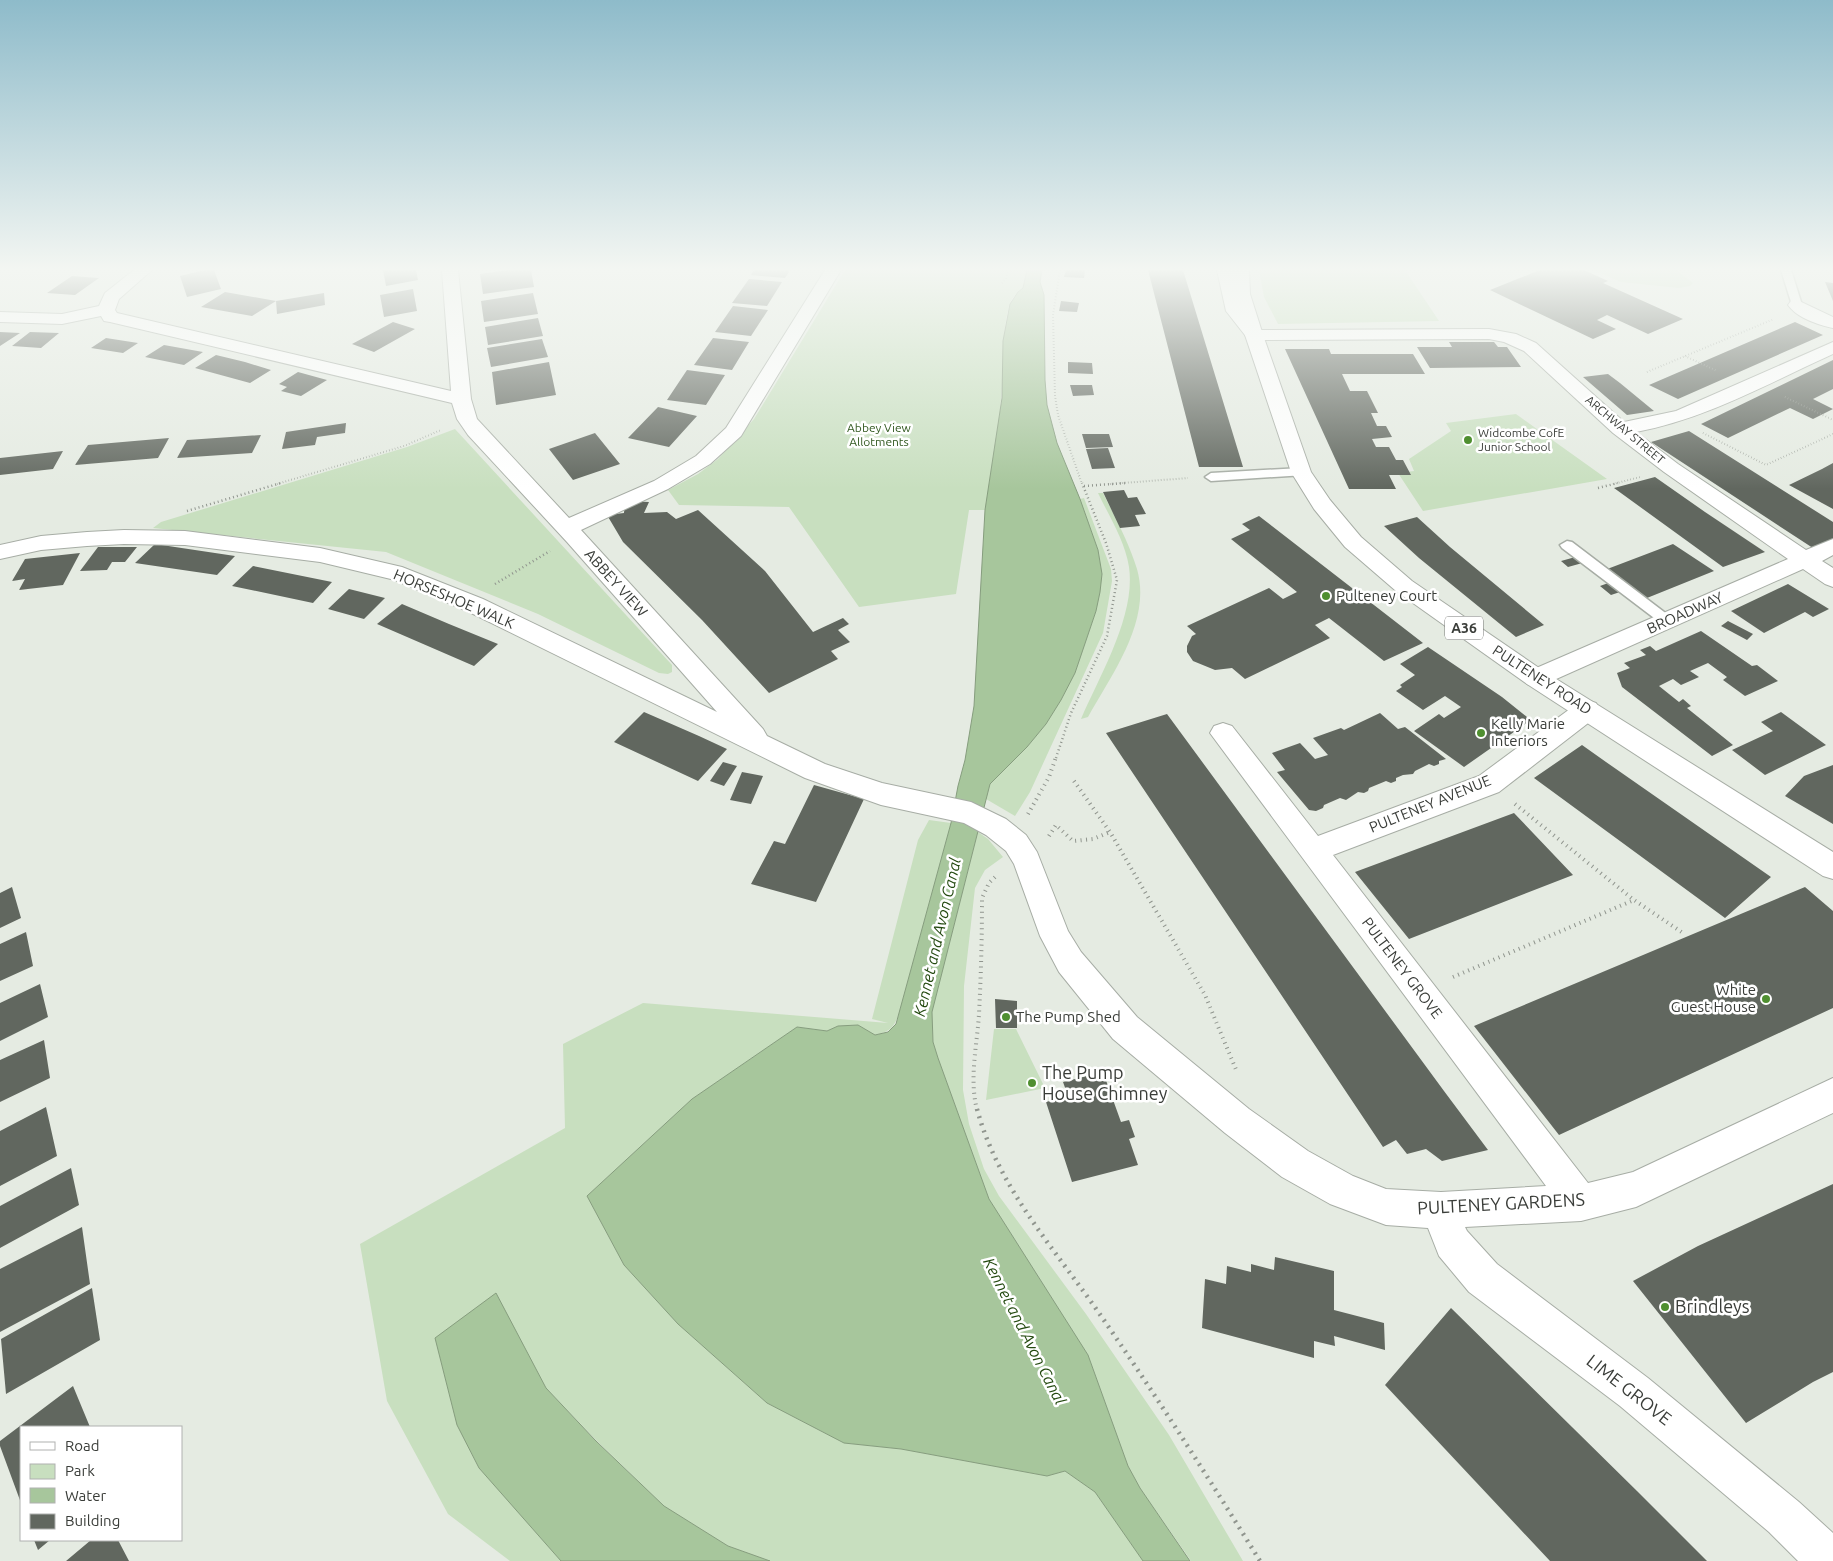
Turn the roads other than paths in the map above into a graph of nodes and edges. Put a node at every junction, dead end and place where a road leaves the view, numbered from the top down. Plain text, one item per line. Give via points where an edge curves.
1 (208, 343) edge
2 (457, 343) edge
3 (788, 343) edge
4 (1257, 343) edge
5 (1521, 343) edge
6 (1833, 347) edge
7 (464, 409) junction
8 (1620, 429) junction
9 (1301, 472) junction
10 (1211, 477) road end
11 (570, 532) junction
12 (1567, 545) dead end
13 (1833, 546) edge
14 (0, 552) edge
15 (1805, 560) junction
16 (1833, 579) edge
17 (1667, 621) junction
18 (1536, 678) junction
19 (1587, 710) junction
20 (1223, 733) dead end
21 (764, 747) junction
22 (1312, 850) junction
23 (1833, 867) edge
24 (1833, 1096) edge
25 (1581, 1203) junction
26 (1441, 1210) junction
27 (1830, 1561) edge

1 - 7 main road
2 - 7 main road
3 - 11 main road via 734,432 703,460
4 - 9 main road, PULTENEY ROAD / A36
5 - 8 main road, ARCHWAY STREET via 1530,347
6 - 8 main road via 1675,418
7 - 11 main road, ABBEY VIEW via 476,431
8 - 15 main road, ARCHWAY STREET
9 - 10 lane
9 - 18 main road, PULTENEY ROAD / A36 via 1353,542 1404,586
11 - 21 main road, ABBEY VIEW
12 - 17 lane
13 - 15 main road, BROADWAY
14 - 21 main road, HORSESHOE WALK via 87,539 184,538 320,555 402,574
15 - 16 main road, ARCHWAY STREET
15 - 17 main road, BROADWAY
17 - 18 main road, BROADWAY
18 - 19 main road, PULTENEY ROAD / A36
19 - 22 main road, PULTENEY AVENUE via 1489,784
19 - 23 main road, PULTENEY ROAD / A36
20 - 22 main road, PULTENEY GROVE
21 - 26 main road, PULTENEY GARDENS via 815,772 881,794 971,813 1020,836 1055,936 1095,995 1125,1028 1237,1121 1295,1164 1343,1191 1386,1207
22 - 25 main road, PULTENEY GROVE
24 - 25 main road, PULTENEY GARDENS via 1636,1189
25 - 26 main road, PULTENEY GARDENS
26 - 27 main road, LIME GROVE via 1452,1243 1482,1278 1634,1392 1784,1517

